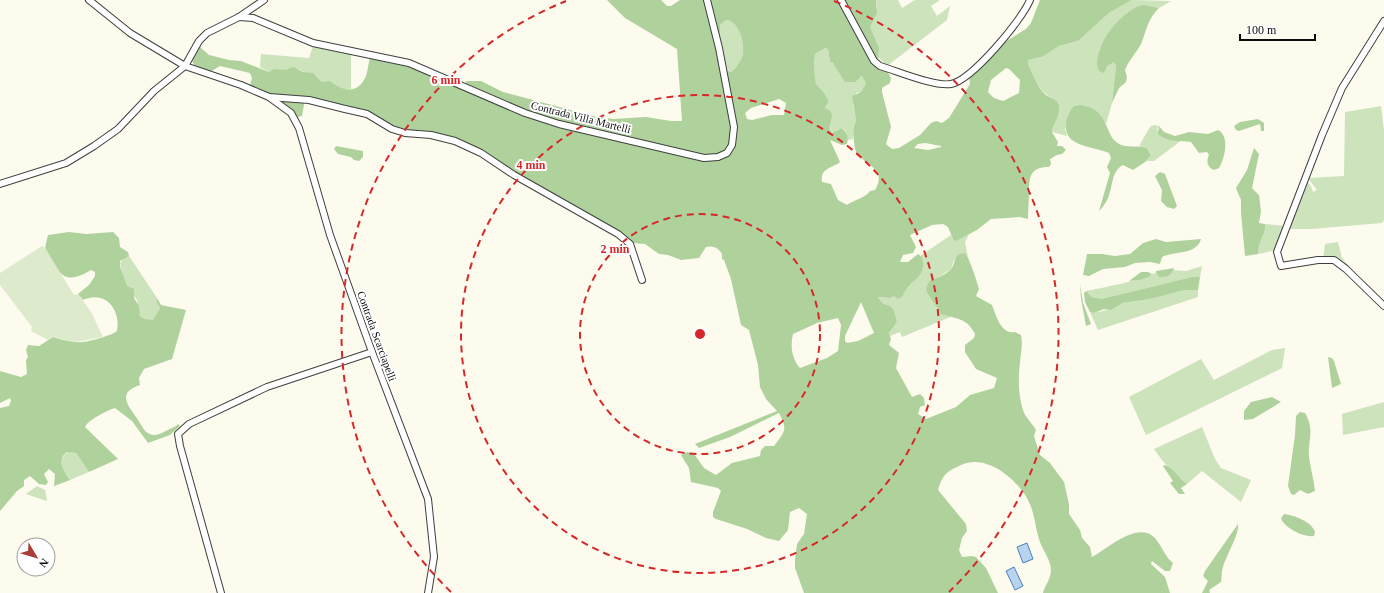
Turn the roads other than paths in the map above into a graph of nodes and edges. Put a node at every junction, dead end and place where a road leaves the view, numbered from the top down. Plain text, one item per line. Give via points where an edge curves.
1 (89, 0) edge
2 (264, 0) edge
3 (707, 0) edge
4 (841, 0) edge
5 (1030, 0) edge
6 (239, 17) junction
7 (1384, 21) edge
8 (185, 66) junction
9 (269, 97) junction
10 (0, 184) edge
11 (642, 280) dead end
12 (1384, 306) edge
13 (372, 352) junction
14 (221, 593) edge
15 (428, 593) edge

1 - 8 street via 130,33
2 - 6 street
3 - 6 street, Contrada Villa Martelli via 734,127 732,145 727,153 704,158 559,124 525,113 409,62 313,43 253,18
4 - 5 street via 874,61 880,66 940,85 952,84 987,57 1024,13
6 - 8 street via 207,34
7 - 12 street via 1344,84 1278,252 1281,266 1334,260
8 - 9 street
8 - 10 street via 154,92 118,129 94,146 66,163
9 - 11 street via 310,100 367,114 392,129 437,136 481,153 514,175 618,234 630,244
9 - 13 street, Contrada Scarciapelli via 290,113 299,128 330,235
13 - 14 street via 267,387 189,424 178,434
13 - 15 street, Contrada Scarciapelli via 428,499 434,557

